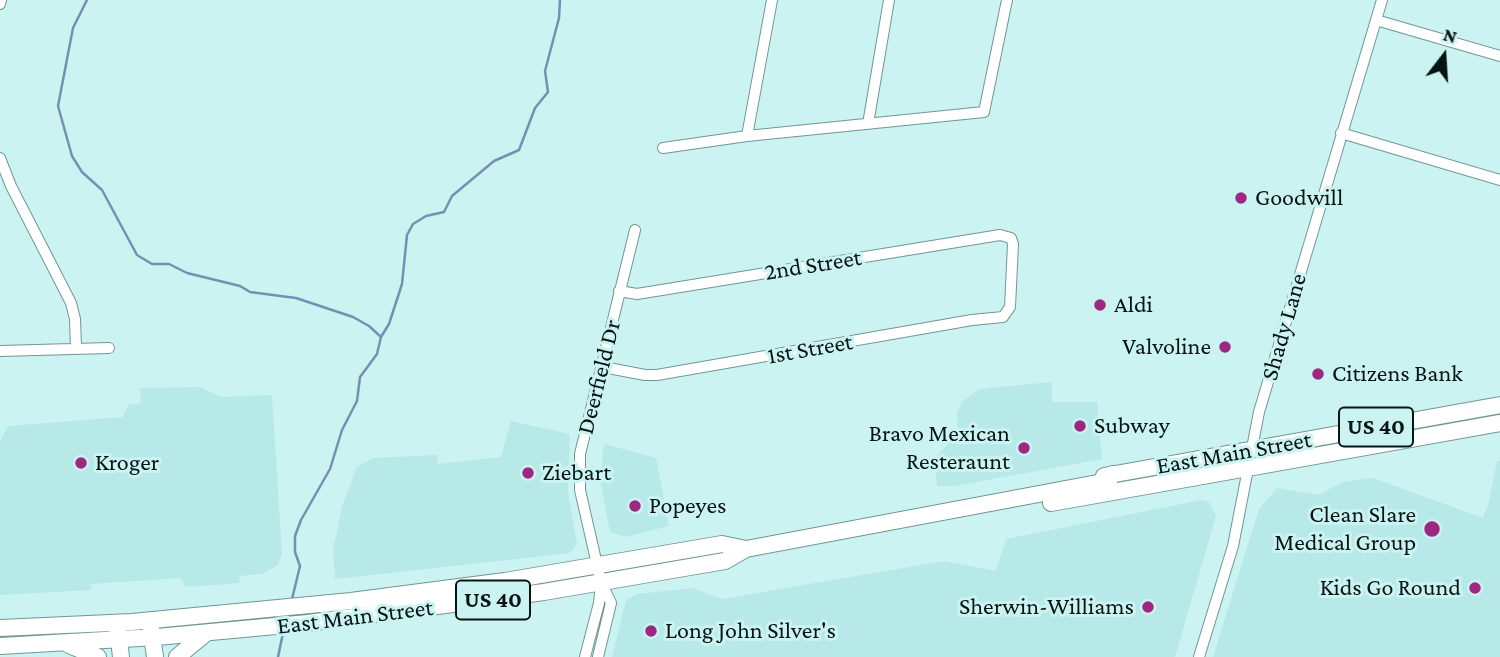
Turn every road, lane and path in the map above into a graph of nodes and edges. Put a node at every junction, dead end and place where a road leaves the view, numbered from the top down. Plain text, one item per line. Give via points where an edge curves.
1 (772, 0) edge
2 (889, 0) edge
3 (1007, 0) edge
4 (1381, 0) edge
5 (1376, 20) junction
6 (1500, 56) edge
7 (868, 124) junction
8 (1341, 133) junction
9 (747, 136) junction
10 (663, 148) dead end
11 (0, 158) edge
12 (1500, 180) edge
13 (635, 230) dead end
14 (619, 291) junction
15 (1010, 306) joint
16 (76, 348) junction
17 (109, 348) dead end
18 (0, 351) edge
19 (603, 367) junction
20 (1500, 405) edge
21 (1500, 424) edge
22 (1251, 449) junction
23 (1250, 468) junction
24 (1013, 500) junction
25 (599, 574) junction
26 (150, 620) junction
27 (115, 622) junction
28 (0, 628) edge
29 (205, 633) junction
30 (152, 637) junction
31 (120, 639) junction
32 (60, 643) junction
33 (0, 646) edge
34 (98, 657) edge
35 (121, 657) edge
36 (155, 657) edge
37 (177, 657) edge
38 (585, 657) edge
39 (598, 657) edge
40 (1199, 657) edge

1 - 9 street
2 - 7 street
3 - 7 street via 984,112
4 - 5 street, Shady Lane
5 - 6 street
5 - 8 street, Shady Lane
7 - 9 street
8 - 12 street
8 - 22 street, Shady Lane
9 - 10 street
11 - 16 street via 71,303
13 - 14 street, Deerfield Dr
14 - 15 street, 2nd Street via 637,294 1007,236 1013,244
14 - 19 street, Deerfield Dr
15 - 19 street, 1st Street via 1003,317 995,319 657,375
16 - 17 street
16 - 18 street
19 - 25 street, Deerfield Dr via 579,465 580,490
20 - 22 main road, East Main Street / US 40
21 - 23 main road, East Main Street / US 40
22 - 23 street, Shady Lane
22 - 24 main road, East Main Street / US 40 via 1113,474 1108,481
23 - 24 main road, East Main Street / US 40 via 1025,507
23 - 40 street, Shady Lane via 1233,545
24 - 25 main road, East Main Street / US 40 via 746,549 722,544
25 - 26 main road, East Main Street / US 40
25 - 29 main road, East Main Street / US 40 via 473,603
25 - 38 street via 599,603
25 - 39 street, Deerfield Dr via 611,603
26 - 27 main road, East Main Street / US 40
26 - 30 main road
27 - 28 main road, East Main Street / US 40
27 - 31 main road
29 - 30 main road, East Main Street / US 40
29 - 37 main road
30 - 31 main road, East Main Street / US 40
30 - 36 main road
31 - 32 main road, East Main Street / US 40
31 - 35 main road
32 - 33 main road, East Main Street / US 40
32 - 34 main road

